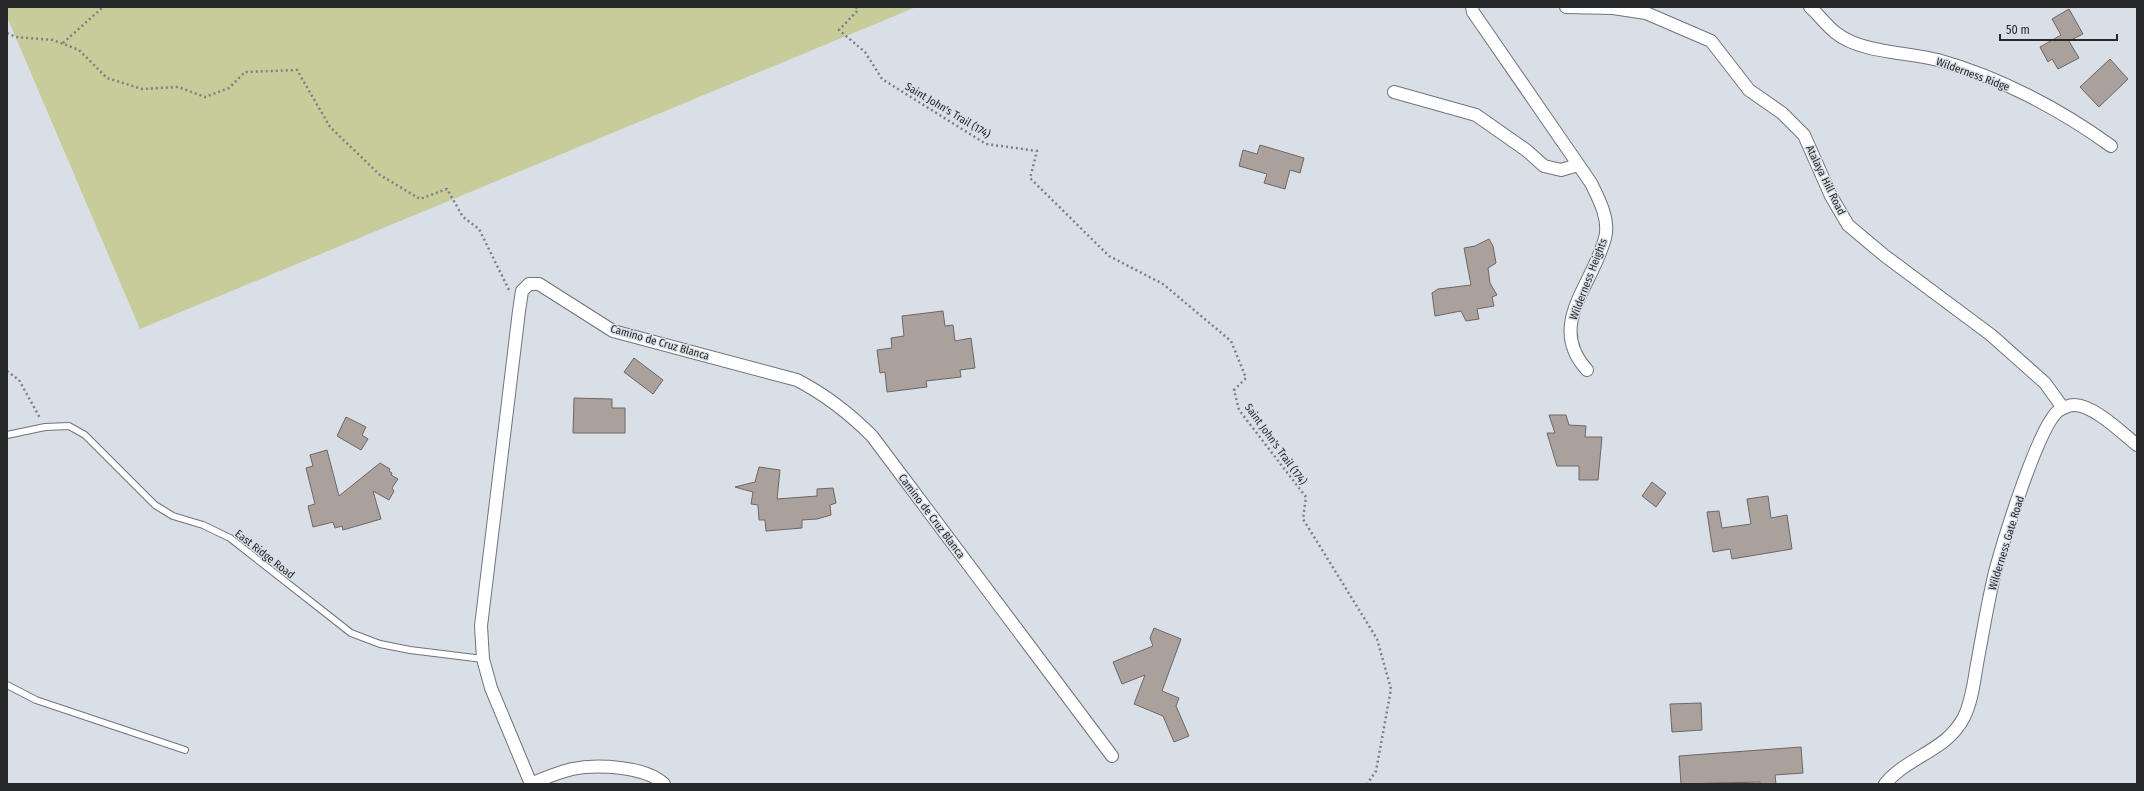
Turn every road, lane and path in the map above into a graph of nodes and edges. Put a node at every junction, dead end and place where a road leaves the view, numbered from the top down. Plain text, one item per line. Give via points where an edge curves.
1 (103, 7) edge
2 (856, 7) edge
3 (1472, 7) edge
4 (1566, 7) edge
5 (1810, 7) edge
6 (7, 33) edge
7 (62, 43) junction
8 (1394, 92) dead end
9 (2111, 146) dead end
10 (1578, 165) junction
11 (519, 311) junction
12 (1587, 370) dead end
13 (7, 371) edge
14 (2063, 408) junction
15 (45, 427) junction
16 (7, 435) edge
17 (2137, 445) edge
18 (483, 658) junction
19 (7, 685) edge
20 (185, 750) dead end
21 (1112, 756) dead end
22 (531, 784) edge
23 (664, 784) edge
24 (1367, 784) edge
25 (1885, 784) edge

1 - 7 path
2 - 24 path, Saint John's Trail (174) via 858,10 838,30 864,52 882,79 986,144 1037,151 1030,178 1109,256 1163,284 1231,341 1246,378 1234,390 1240,410 1306,497 1303,519 1377,639 1391,689 1376,771
3 - 10 street, Wilderness Heights
4 - 14 street, Atalaya Hill Road via 1613,8 1646,13 1711,41 1749,90 1782,113 1804,135 1831,196 1848,225 1885,256 1991,335 2045,383
5 - 9 street, Wilderness Ridge via 1837,33 1856,43 1937,60 2001,83 2081,124
6 - 7 path via 16,37
7 - 11 path via 79,50 107,78 142,89 178,87 205,96 229,88 245,72 298,70 330,127 380,176 420,199 447,189 463,217 479,229
8 - 10 street via 1476,115 1544,166 1561,170
10 - 12 street, Wilderness Heights via 1601,203 1606,222 1606,238 1576,306 1569,338 1576,359
11 - 18 street, Camino de Cruz Blanca via 481,626
11 - 21 street, Camino de Cruz Blanca via 522,290 529,284 539,284 613,331 797,380 822,393 872,436
13 - 15 path via 19,380
14 - 17 street via 2073,405 2084,406
14 - 25 street, Wilderness Gate Road via 2052,418 2038,441 1996,569 1965,715 1955,732 1944,742 1907,764
15 - 16 lane, East Ridge Road
15 - 18 lane, East Ridge Road via 69,426 85,435 154,505 173,516 204,525 230,538 351,633 380,644 410,650
18 - 22 street, Camino de Cruz Blanca via 493,695
19 - 20 lane via 36,700
22 - 23 street via 574,769 610,768 642,771

